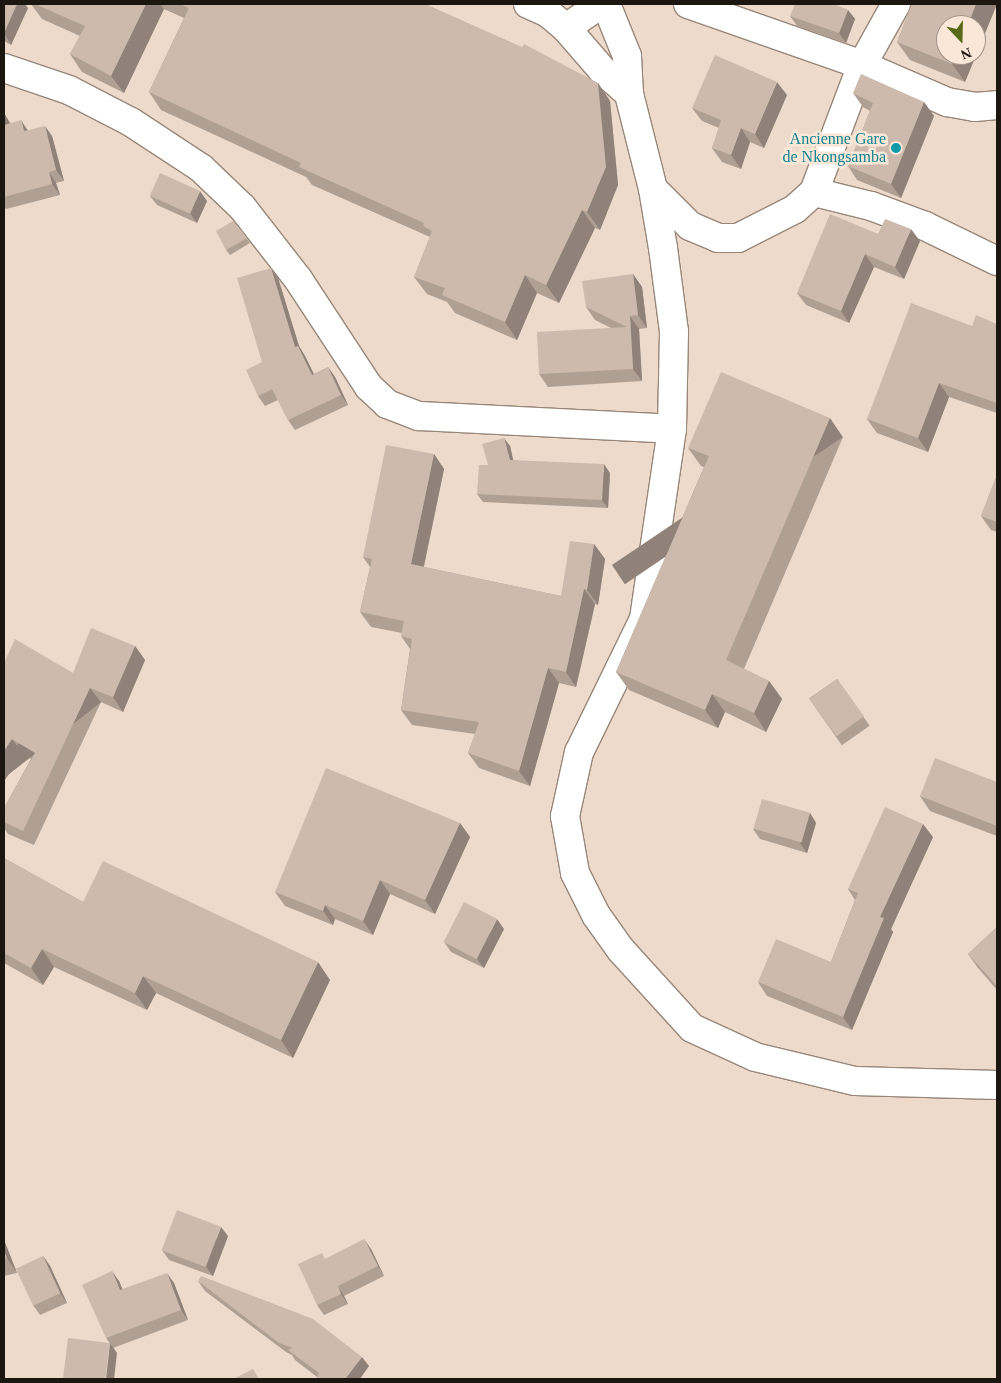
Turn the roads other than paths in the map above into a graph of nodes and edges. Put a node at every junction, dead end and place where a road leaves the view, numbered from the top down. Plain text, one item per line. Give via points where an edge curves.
1 (528, 4) edge
2 (601, 4) edge
3 (606, 4) edge
4 (688, 4) edge
5 (896, 4) edge
6 (566, 28) junction
7 (862, 65) junction
8 (4, 68) edge
9 (629, 94) junction
10 (997, 105) edge
11 (653, 189) junction
12 (814, 192) junction
13 (997, 261) edge
14 (672, 429) junction
15 (997, 1085) edge

1 - 6 street via 548,13
2 - 6 street
3 - 9 street via 627,56
4 - 7 street
5 - 7 street
6 - 9 street
7 - 10 street via 947,102 975,107
7 - 12 street
8 - 14 street via 69,90 131,122 201,168 242,206 298,279 369,387 387,404 419,416
9 - 11 street
11 - 12 street via 690,226 718,238 738,238 766,225 796,209
11 - 14 street via 674,332
12 - 13 street via 871,206 925,226
14 - 15 street via 644,619 577,761 565,816 575,873 596,915 621,950 692,1028 755,1057 855,1081

